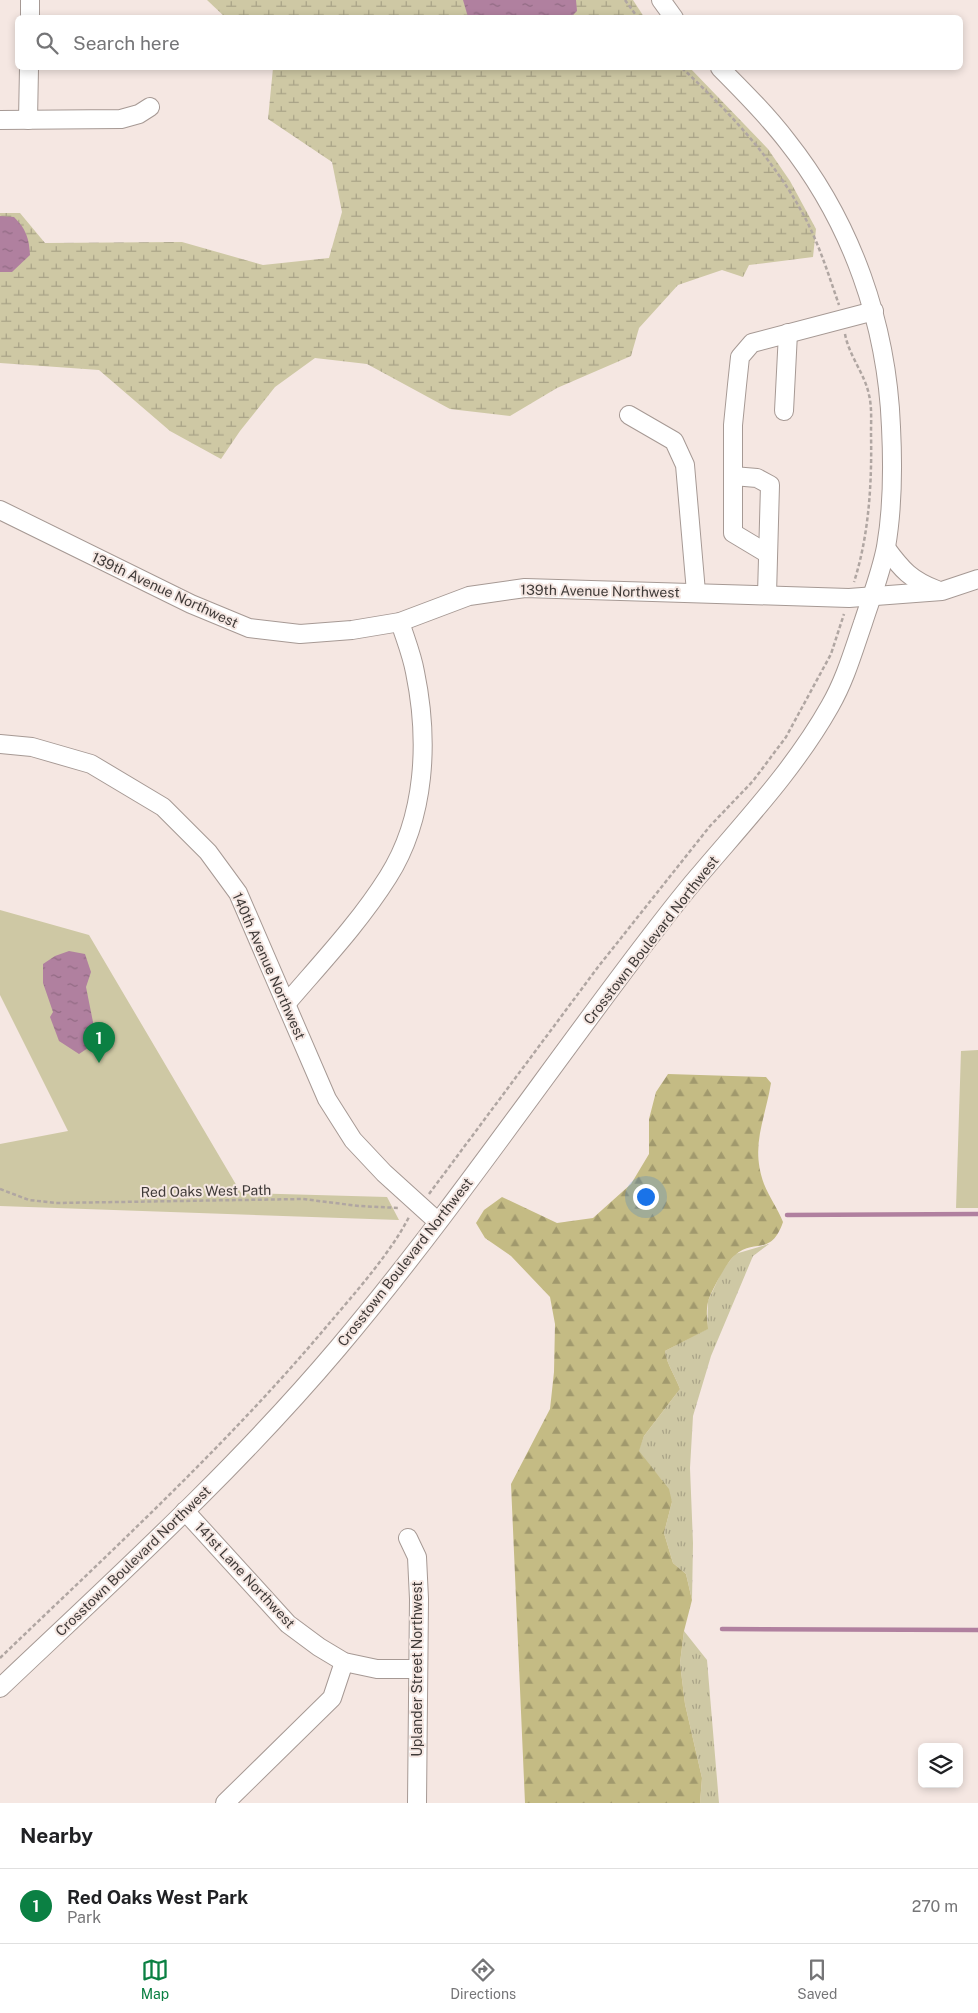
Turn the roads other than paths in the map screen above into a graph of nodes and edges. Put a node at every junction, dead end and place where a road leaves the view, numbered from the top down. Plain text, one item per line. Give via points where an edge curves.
1 (30, 0) edge
2 (660, 0) edge
3 (30, 15) edge
4 (672, 15) edge
5 (29, 70) edge
6 (722, 70) edge
7 (150, 107) dead end
8 (0, 120) edge
9 (28, 120) junction
10 (874, 311) junction
11 (788, 333) junction
12 (784, 411) dead end
13 (629, 415) dead end
14 (734, 476) junction
15 (0, 510) edge
16 (886, 548) junction
17 (768, 554) junction
18 (978, 579) edge
19 (942, 591) junction
20 (696, 592) junction
21 (767, 595) junction
22 (873, 595) junction
23 (400, 622) junction
24 (0, 744) edge
25 (286, 1004) junction
26 (438, 1221) junction
27 (185, 1511) junction
28 (408, 1538) dead end
29 (344, 1662) junction
30 (417, 1669) junction
31 (0, 1688) edge
32 (225, 1803) edge
33 (417, 1803) edge

1 - 3 street
2 - 4 street
5 - 9 street
6 - 10 street, Crosstown Boulevard Northwest via 784,137 814,179 854,257
7 - 9 street via 121,119
8 - 9 street
10 - 11 street
10 - 16 street, Crosstown Boulevard Northwest via 889,384 891,416 892,501
11 - 12 street
11 - 14 street via 752,342 740,357 733,425
13 - 20 street via 674,441 684,465
14 - 17 street via 733,533
14 - 17 street via 757,478 770,485
15 - 23 street, 139th Avenue Northwest via 191,604 249,628 300,634
16 - 19 street via 902,570 917,582
16 - 22 street, Crosstown Boulevard Northwest
17 - 21 street
18 - 19 street, 139th Avenue Northwest
19 - 22 street, 139th Avenue Northwest
20 - 21 street, 139th Avenue Northwest
20 - 23 street, 139th Avenue Northwest via 525,588 470,596
21 - 22 street, 139th Avenue Northwest via 849,598
22 - 26 street, Crosstown Boulevard Northwest via 851,662 829,708 807,743 767,798 644,944
23 - 25 street via 415,671 423,728 422,776 411,829 389,876 342,940
24 - 25 street, 140th Avenue Northwest via 32,747 91,764 163,807 208,852 238,893
25 - 26 street, 140th Avenue Northwest via 327,1099 353,1140 384,1173
26 - 27 street, Crosstown Boulevard Northwest via 339,1347 270,1425
27 - 29 street, 141st Lane Northwest via 288,1624
27 - 31 street, Crosstown Boulevard Northwest
28 - 30 street, Uplander Street Northwest via 417,1557
29 - 30 street, 141st Lane Northwest via 377,1669
29 - 32 street via 332,1698
30 - 33 street, Uplander Street Northwest

